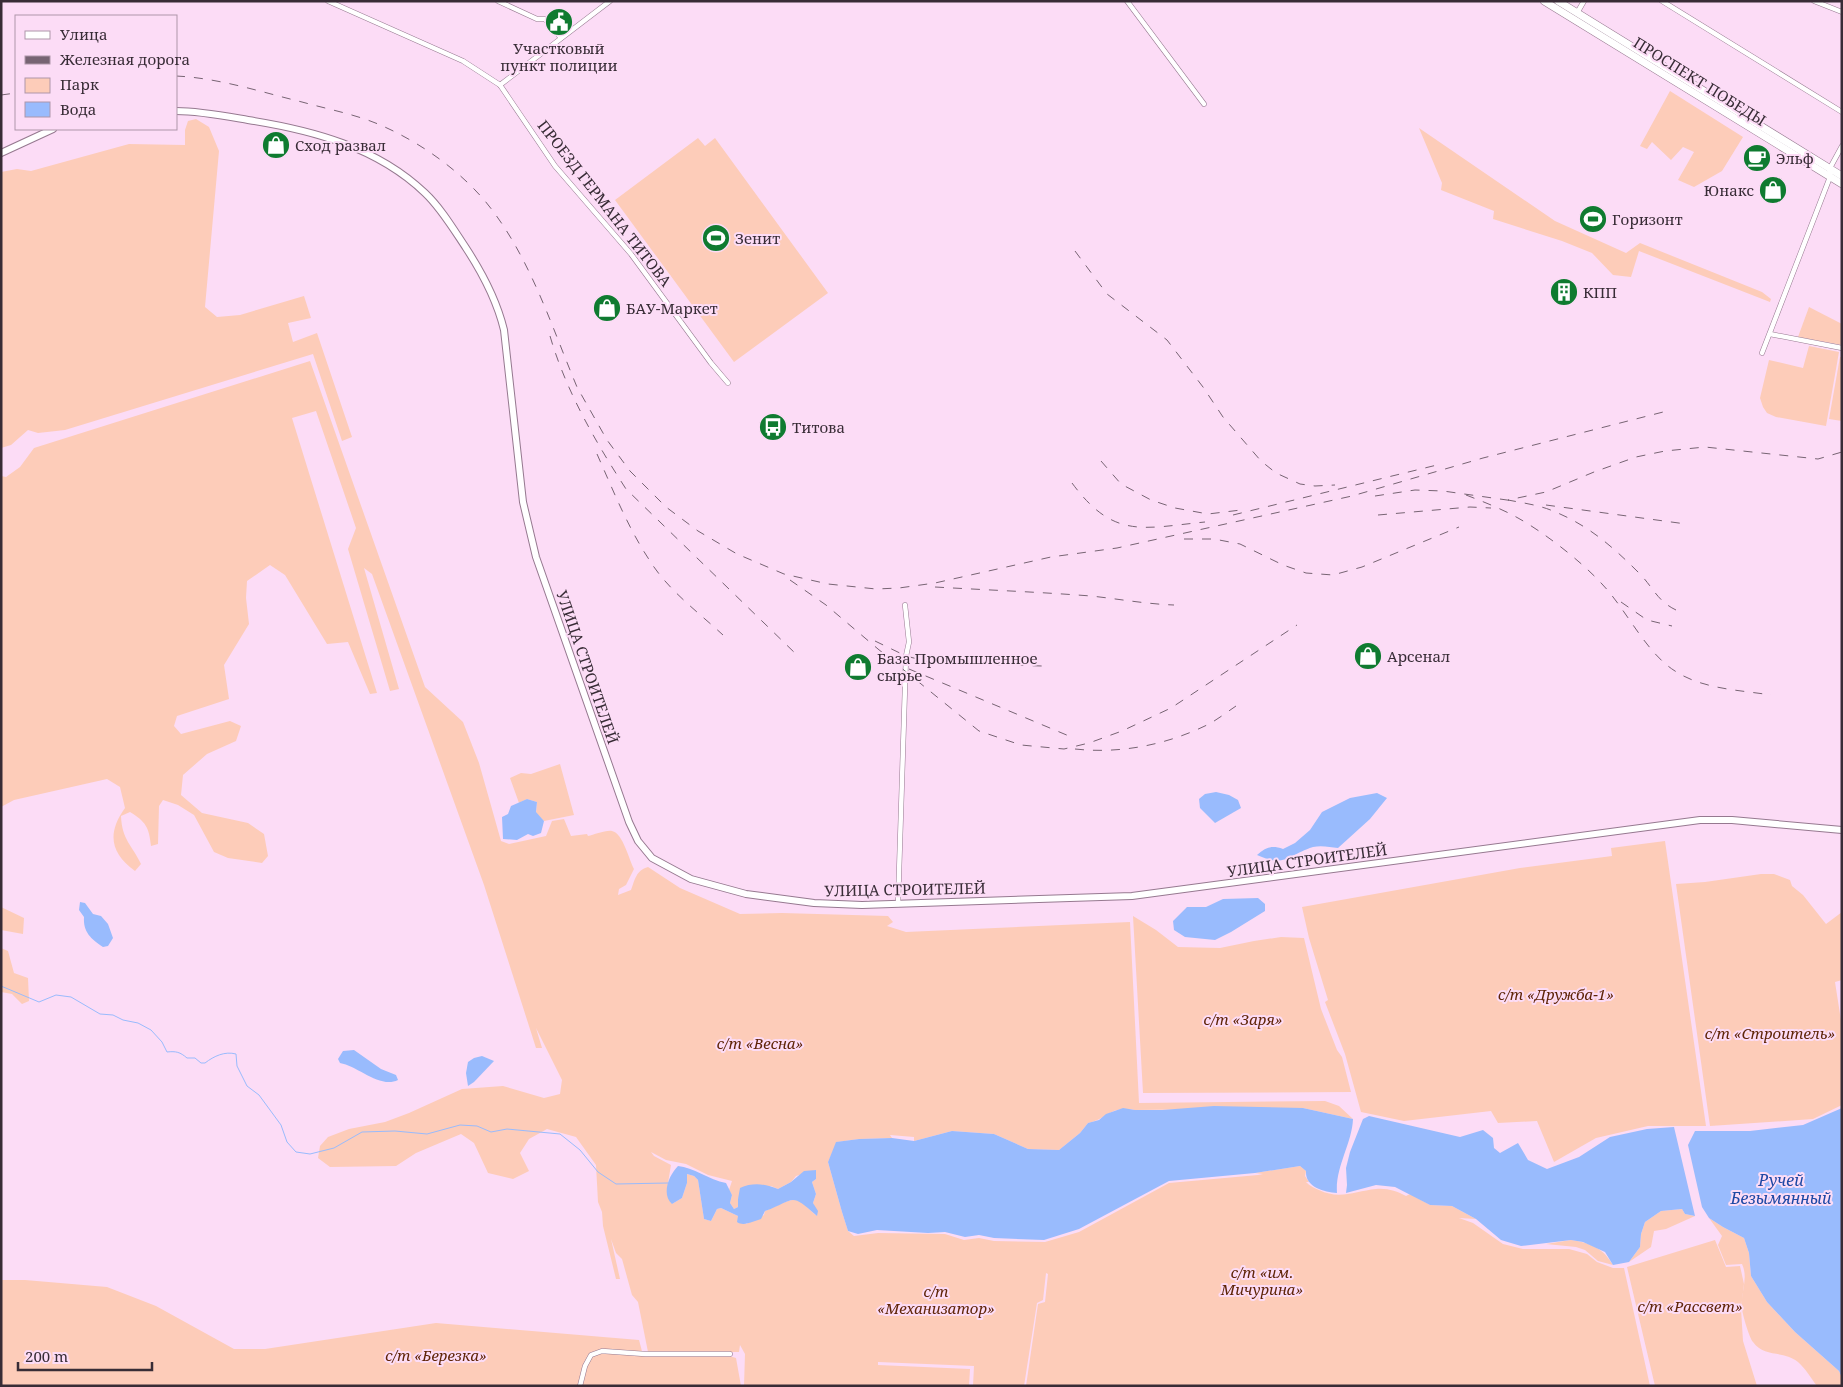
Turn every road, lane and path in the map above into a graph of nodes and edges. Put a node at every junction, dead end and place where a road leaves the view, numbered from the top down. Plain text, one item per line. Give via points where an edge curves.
1 (328, 1) edge
2 (498, 1) edge
3 (610, 1) edge
4 (1127, 1) edge
5 (1544, 1) edge
6 (1558, 1) edge
7 (1584, 1) edge
8 (1662, 1) edge
9 (1814, 1) edge
10 (1842, 12) edge
11 (1577, 13) junction
12 (561, 38) junction
13 (500, 85) junction
14 (1204, 104) dead end
15 (178, 111) edge
16 (1842, 112) edge
17 (50, 130) edge
18 (1842, 146) edge
19 (1, 153) edge
20 (1830, 168) junction
21 (1842, 176) edge
22 (1830, 177) junction
23 (1842, 184) edge
24 (1770, 334) junction
25 (1842, 348) edge
26 (1762, 353) dead end
27 (728, 383) dead end
28 (905, 605) dead end
29 (1842, 830) edge
30 (898, 904) junction
31 (730, 1354) dead end
32 (580, 1386) edge

1 - 13 street via 463,60
2 - 12 street via 545,20
3 - 12 street
4 - 14 street
5 - 22 main road, ПРОСПЕКТ ПОБЕДЫ
6 - 11 main road, ПРОСПЕКТ ПОБЕДЫ
7 - 11 street
8 - 16 street
9 - 10 street
11 - 20 main road, ПРОСПЕКТ ПОБЕДЫ
12 - 13 street
13 - 27 street, ПРОЕЗД ГЕРМАНА ТИТОВА via 555,166 631,254
15 - 30 main road, УЛИЦА СТРОИТЕЛЕЙ via 290,127 372,155 425,193 471,256 497,305 504,330 523,502 536,557 629,822 638,841 652,858 691,879 746,894 814,903
17 - 19 main road
18 - 20 street
20 - 21 main road, ПРОСПЕКТ ПОБЕДЫ
20 - 22 street
22 - 23 main road, ПРОСПЕКТ ПОБЕДЫ
22 - 24 street
24 - 25 street
24 - 26 street
28 - 30 street via 909,642
29 - 30 main road, УЛИЦА СТРОИТЕЛЕЙ via 1700,820 1132,896
31 - 32 street via 602,1351 591,1355

